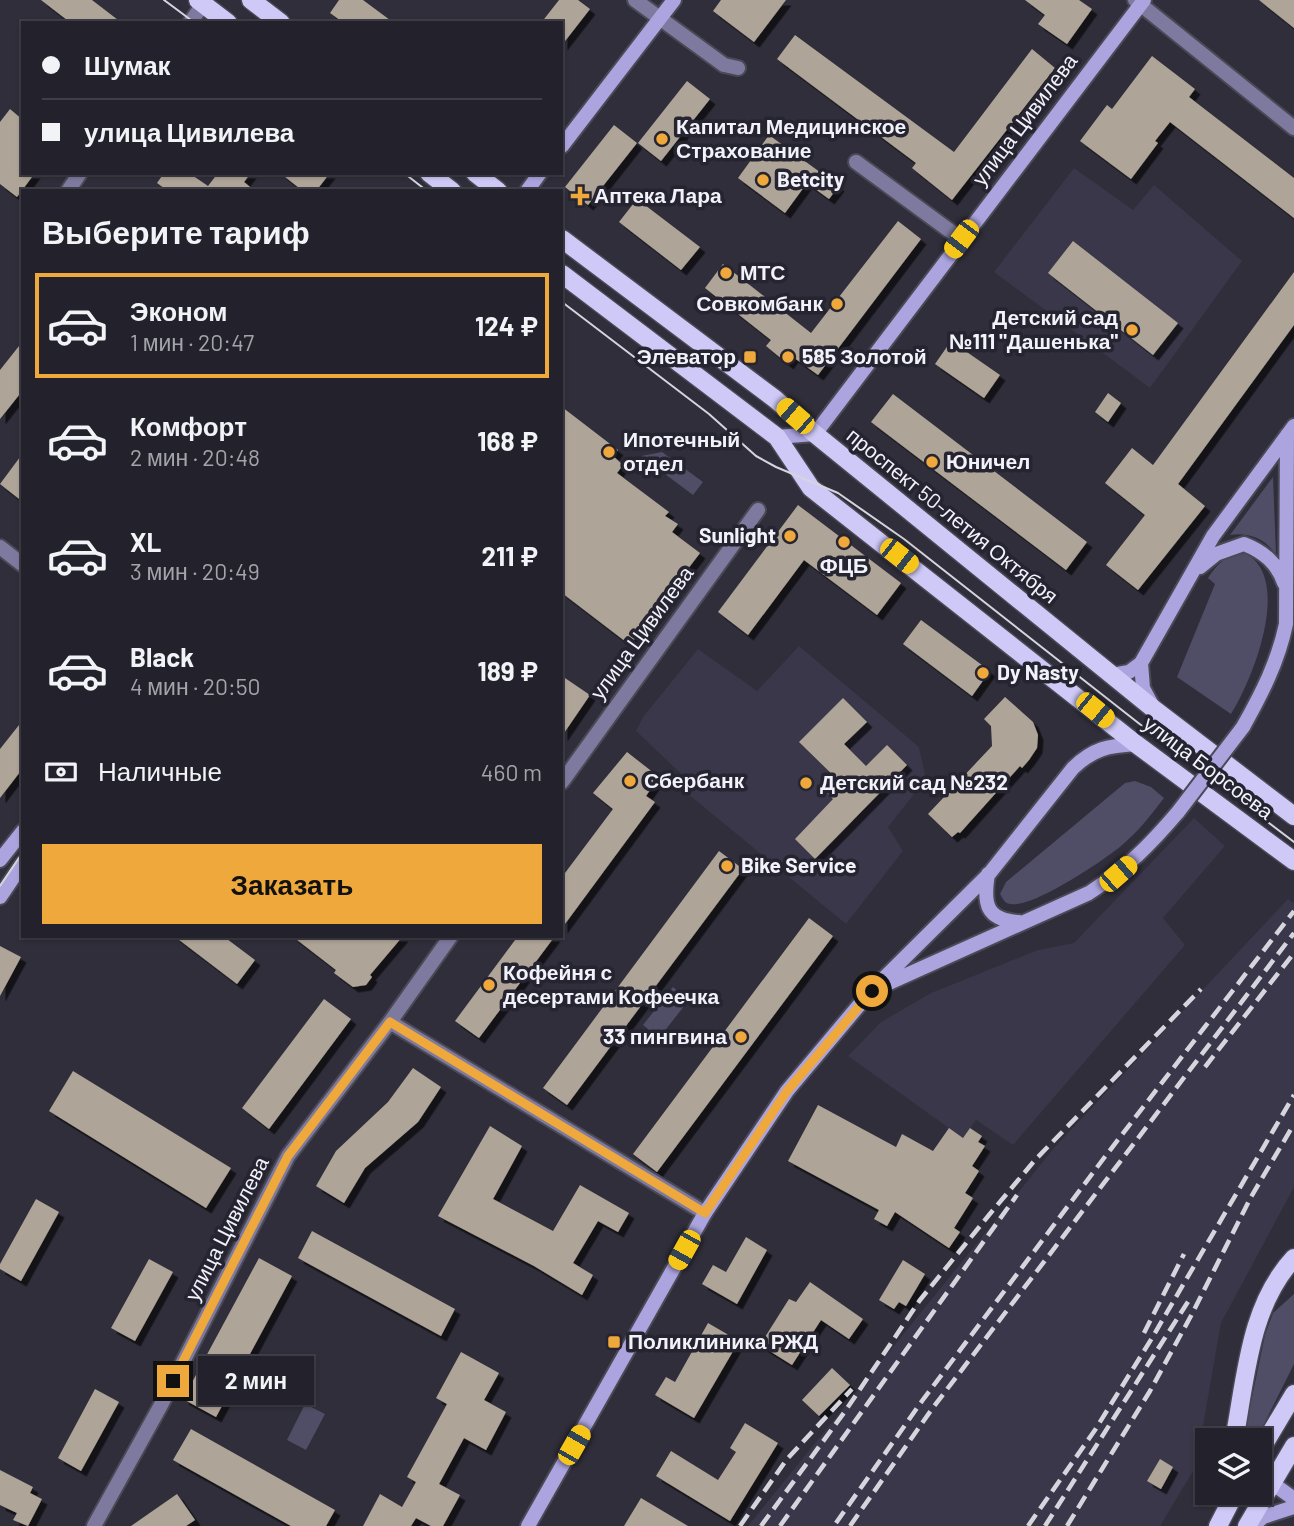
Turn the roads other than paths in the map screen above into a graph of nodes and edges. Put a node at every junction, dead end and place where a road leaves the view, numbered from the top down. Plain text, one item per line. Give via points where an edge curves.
1 (251, 0) edge
2 (635, 0) edge
3 (674, 0) edge
4 (1140, 1) edge
5 (201, 2) edge
6 (660, 18) junction
7 (191, 21) edge
8 (225, 21) edge
9 (278, 21) edge
10 (738, 68) dead end
11 (1294, 128) edge
12 (563, 145) edge
13 (856, 162) dead end
14 (432, 175) edge
15 (478, 175) edge
16 (449, 189) edge
17 (495, 189) edge
18 (961, 239) junction
19 (563, 240) edge
20 (563, 275) edge
21 (1290, 430) edge
22 (815, 434) junction
23 (777, 437) junction
24 (758, 510) dead end
25 (0, 547) edge
26 (21, 563) edge
27 (1194, 573) junction
28 (1287, 591) junction
29 (1141, 663) junction
30 (1112, 675) junction
31 (1154, 710) junction
32 (1136, 744) junction
33 (563, 781) edge
34 (1294, 816) edge
35 (21, 834) edge
36 (0, 860) edge
37 (1294, 860) edge
38 (21, 866) edge
39 (989, 874) junction
40 (0, 897) edge
41 (1021, 922) junction
42 (450, 938) edge
43 (872, 991) junction
44 (390, 1022) junction
45 (705, 1213) junction
46 (1294, 1258) edge
47 (1294, 1394) edge
48 (1236, 1428) edge
49 (1272, 1431) edge
50 (1294, 1446) edge
51 (1272, 1483) joint
52 (1294, 1499) edge
53 (1228, 1505) edge
54 (1259, 1505) edge
55 (1294, 1507) edge
56 (94, 1526) edge
57 (528, 1526) edge
58 (1218, 1526) edge
59 (1247, 1526) edge
60 (1253, 1526) edge

1 - 9 main road
2 - 6 street
3 - 6 main road
4 - 11 street
4 - 18 main road, улица Цивилева
5 - 7 street
5 - 8 main road
6 - 10 street via 724,65
6 - 12 main road
13 - 18 street
14 - 16 main road
15 - 17 main road
18 - 22 main road, улица Цивилева
19 - 22 main road, проспект 50-летия Октября
20 - 23 main road
21 - 27 main road via 1213,536
21 - 28 main road
22 - 23 main road
22 - 30 main road, проспект 50-летия Октября
23 - 32 main road, улица Борсоева via 811,488
24 - 33 street, улица Цивилева
25 - 26 street
27 - 28 main road via 1216,554 1244,544 1272,561
27 - 29 main road
28 - 41 main road, bridge via 1286,624 1268,684 1243,727 1178,812 1118,874 1089,893
29 - 30 main road via 1129,672
29 - 31 main road via 1143,688
30 - 31 main road, проспект 50-летия Октября
31 - 34 main road, проспект 50-летия Октября
32 - 37 main road, улица Борсоева
32 - 39 main road via 1112,746 1086,756
35 - 36 main road
38 - 40 main road
39 - 41 main road via 987,906 1003,921
39 - 43 main road
41 - 43 main road
42 - 44 street, улица Цивилева
43 - 45 main road via 787,1091
44 - 45 street
44 - 56 street, улица Цивилева via 288,1156
45 - 57 main road
46 - 48 main road via 1272,1287 1261,1312
47 - 49 main road
50 - 51 main road
51 - 52 main road
53 - 58 main road
54 - 59 main road
55 - 60 main road via 1263,1517

